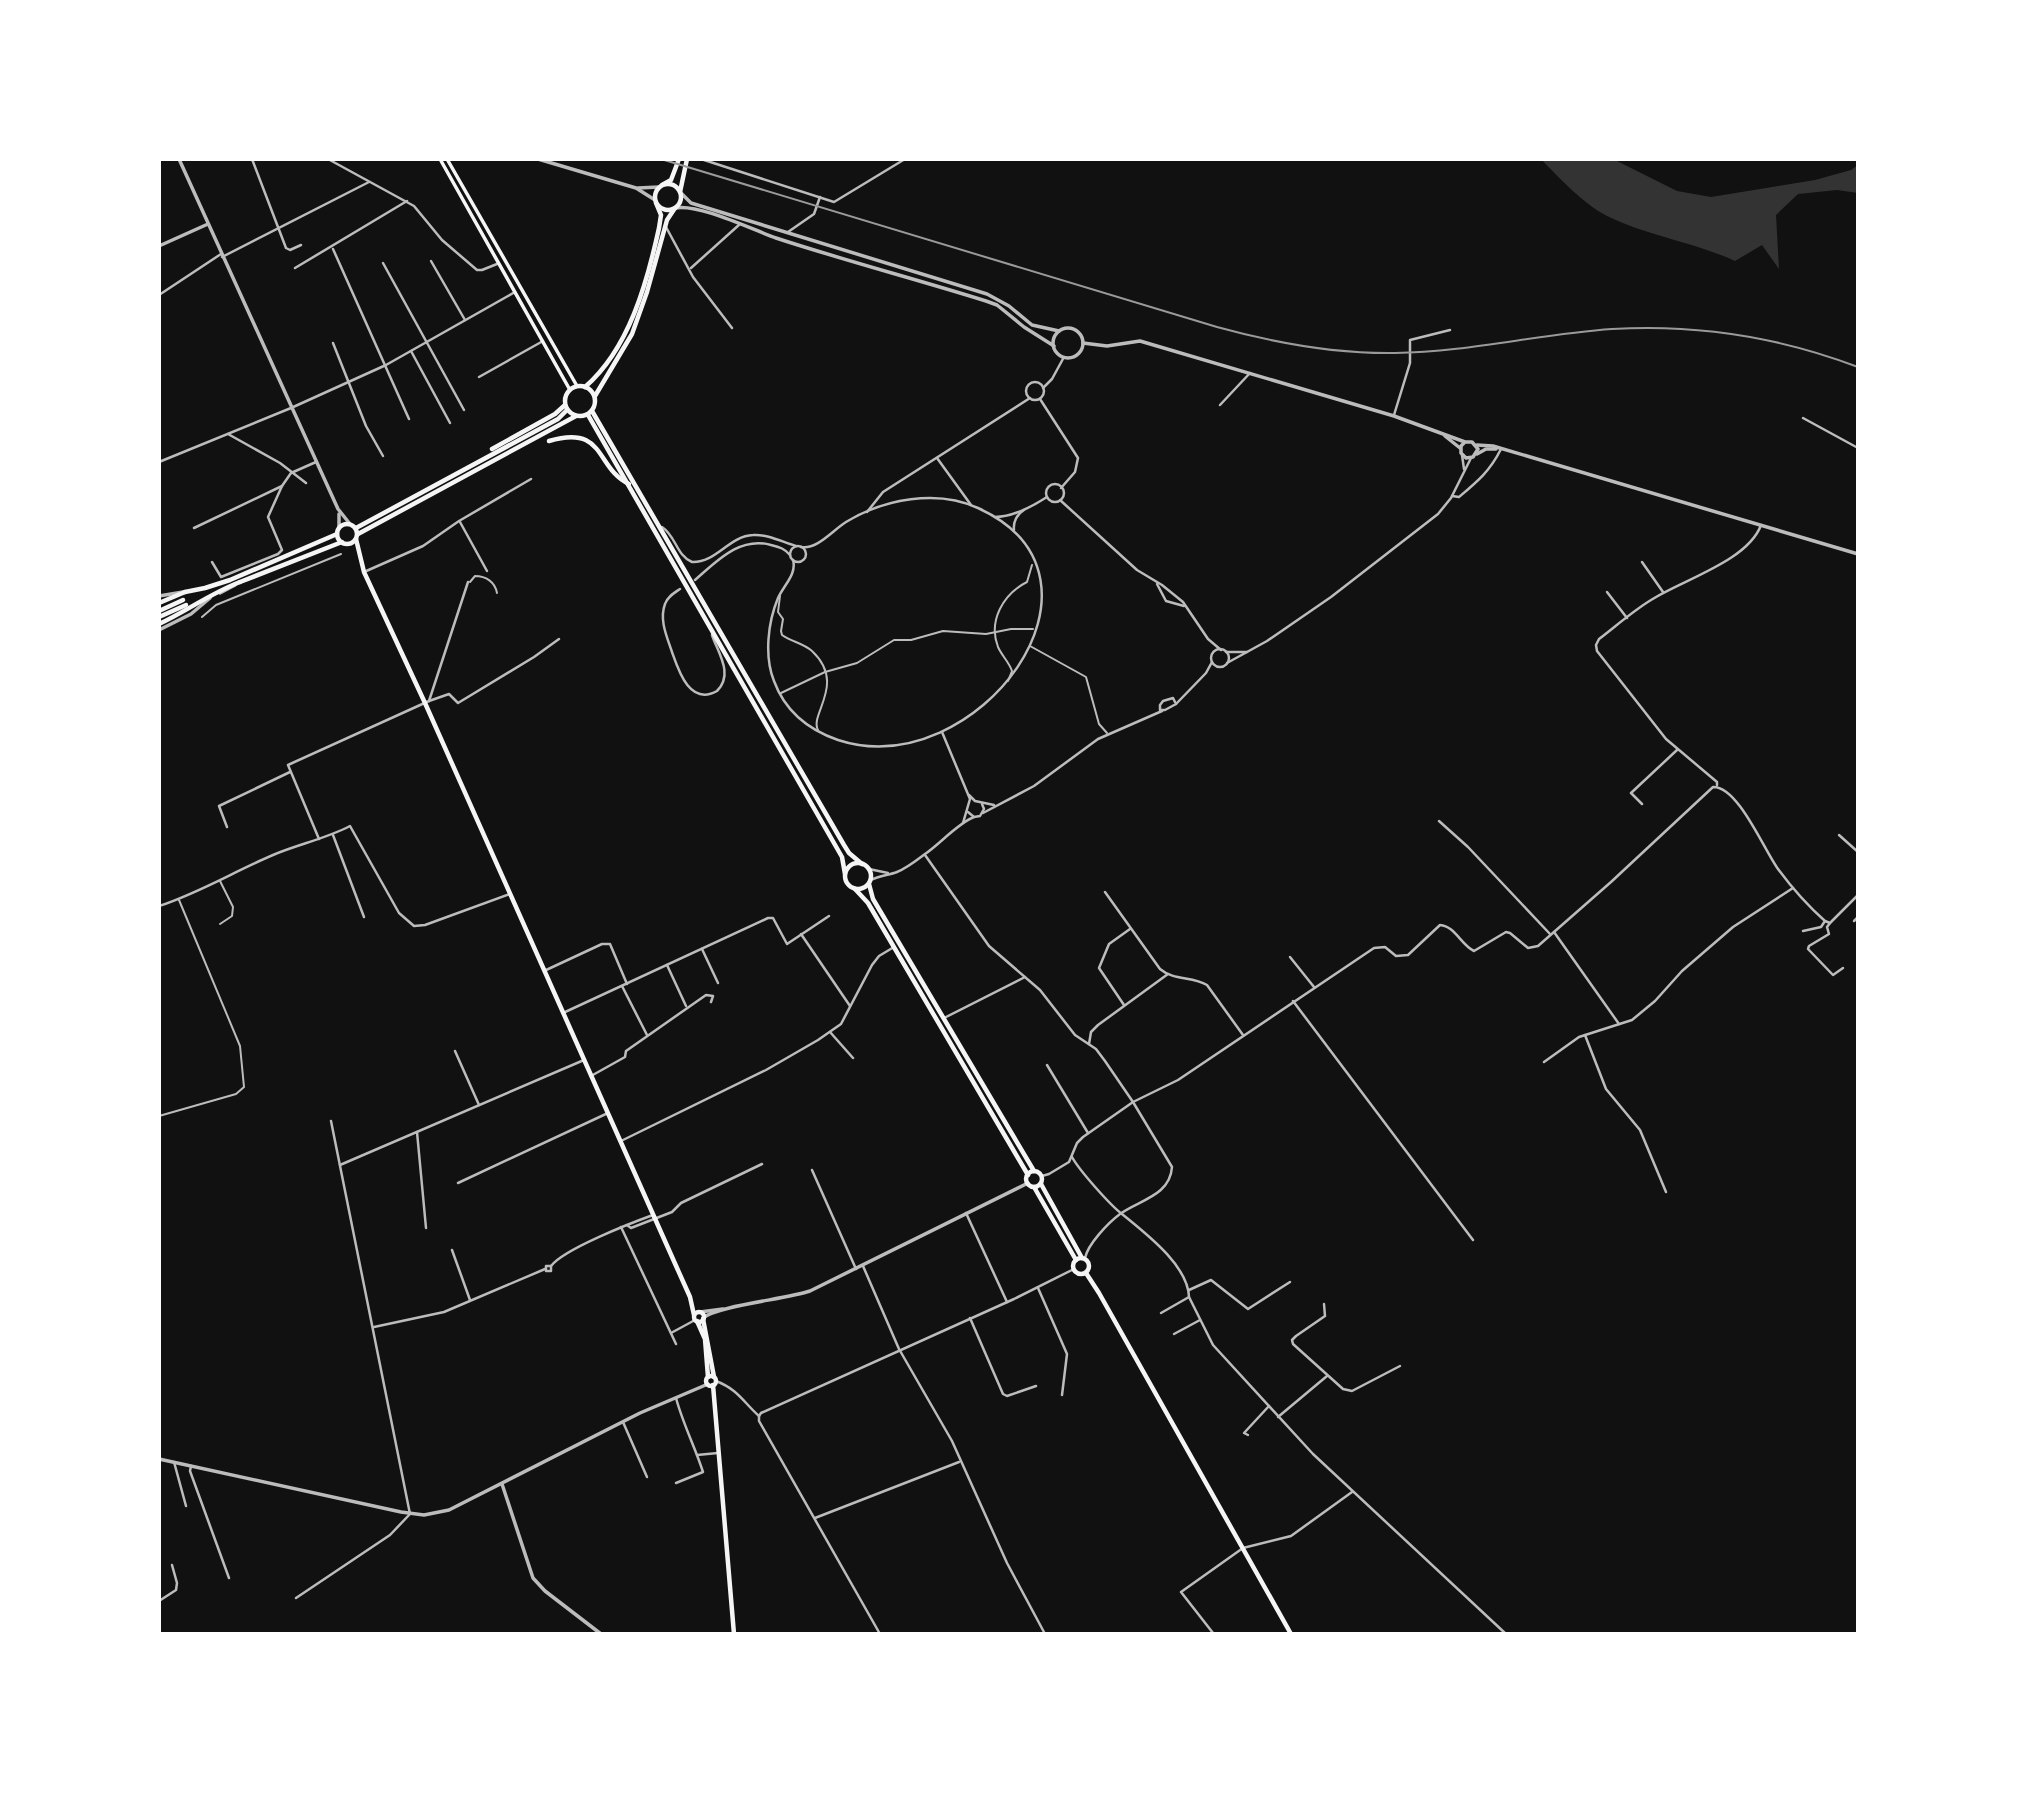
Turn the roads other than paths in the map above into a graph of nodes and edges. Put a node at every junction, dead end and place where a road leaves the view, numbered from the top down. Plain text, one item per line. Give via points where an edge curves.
1 (179, 159) edge
2 (252, 159) edge
3 (328, 159) edge
4 (440, 159) edge
5 (447, 159) edge
6 (538, 159) edge
7 (687, 159) edge
8 (701, 159) edge
9 (905, 159) edge
10 (679, 160) edge
11 (370, 182) junction
12 (660, 186) junction
13 (636, 188) junction
14 (680, 192) junction
15 (820, 197) junction
16 (407, 201) junction
17 (656, 202) junction
18 (675, 208) junction
19 (208, 224) junction
20 (740, 224) junction
21 (666, 227) junction
22 (278, 229) junction
23 (786, 233) junction
24 (301, 245) dead end
25 (159, 246) edge
26 (333, 250) dead end
27 (222, 255) junction
28 (431, 261) dead end
29 (383, 263) dead end
30 (498, 263) junction
31 (295, 268) dead end
32 (690, 269) junction
33 (515, 292) junction
34 (159, 295) edge
35 (465, 320) junction
36 (732, 328) dead end
37 (1450, 330) dead end
38 (1059, 331) junction
39 (543, 341) junction
40 (426, 342) junction
41 (333, 343) dead end
42 (1083, 343) junction
43 (1054, 346) junction
44 (411, 351) junction
45 (1064, 357) junction
46 (386, 365) junction
47 (1250, 373) junction
48 (479, 377) dead end
49 (348, 383) junction
50 (576, 386) junction
51 (585, 387) junction
52 (1043, 388) junction
53 (570, 390) junction
54 (594, 396) junction
55 (1030, 398) junction
56 (1040, 399) junction
57 (1220, 405) dead end
58 (291, 408) junction
59 (566, 408) junction
60 (464, 410) dead end
61 (590, 413) junction
62 (576, 416) junction
63 (1394, 416) junction
64 (1803, 418) dead end
65 (409, 419) dead end
66 (450, 423) dead end
67 (1440, 433) junction
68 (228, 434) junction
69 (549, 441) dead end
70 (1465, 442) junction
71 (1476, 445) junction
72 (1460, 448) junction
73 (1858, 448) edge
74 (492, 449) dead end
75 (1501, 449) junction
76 (1476, 454) junction
77 (1462, 455) junction
78 (383, 456) dead end
79 (937, 458) junction
80 (1471, 458) junction
81 (159, 463) edge
82 (316, 463) junction
83 (1463, 471) junction
84 (291, 473) junction
85 (531, 479) dead end
86 (306, 483) dead end
87 (629, 485) junction
88 (282, 486) junction
89 (1062, 488) junction
90 (1452, 496) junction
91 (1047, 497) junction
92 (1060, 500) junction
93 (971, 505) junction
94 (1026, 508) junction
95 (339, 512) junction
96 (866, 512) junction
97 (995, 517) junction
98 (459, 521) junction
99 (1760, 525) junction
100 (660, 526) junction
101 (194, 528) dead end
102 (338, 531) junction
103 (355, 531) junction
104 (1015, 533) junction
105 (344, 543) junction
106 (799, 547) junction
107 (341, 554) dead end
108 (1858, 554) edge
109 (790, 555) junction
110 (359, 559) junction
111 (1034, 559) junction
112 (793, 560) junction
113 (212, 562) dead end
114 (1642, 562) dead end
115 (486, 571) dead end
116 (364, 572) junction
117 (695, 580) dead end
118 (1155, 581) junction
119 (240, 582) junction
120 (467, 584) joint
121 (680, 589) dead end
122 (185, 592) junction
123 (1607, 592) dead end
124 (1663, 592) junction
125 (497, 593) dead end
126 (780, 594) junction
127 (159, 596) edge
128 (159, 603) edge
129 (1188, 609) junction
130 (159, 611) edge
131 (159, 617) edge
132 (202, 617) dead end
133 (1627, 618) junction
134 (159, 624) edge
135 (1033, 629) dead end
136 (159, 630) edge
137 (711, 632) junction
138 (995, 632) junction
139 (559, 639) dead end
140 (1208, 639) junction
141 (1030, 646) junction
142 (1223, 651) junction
143 (1250, 652) junction
144 (1213, 653) junction
145 (1212, 662) junction
146 (1227, 663) junction
147 (1219, 667) junction
148 (825, 672) junction
149 (1206, 673) junction
150 (1008, 681) junction
151 (780, 694) junction
152 (1186, 694) junction
153 (1173, 698) junction
154 (427, 702) junction
155 (1176, 704) junction
156 (1160, 705) junction
157 (1162, 711) junction
158 (1145, 718) junction
159 (942, 732) junction
160 (1108, 734) junction
161 (823, 735) junction
162 (1676, 750) junction
163 (291, 772) junction
164 (1717, 786) junction
165 (969, 794) junction
166 (975, 800) junction
167 (970, 803) junction
168 (981, 803) junction
169 (1642, 804) dead end
170 (998, 805) junction
171 (968, 812) junction
172 (983, 813) junction
173 (974, 817) junction
174 (1439, 821) dead end
175 (963, 823) junction
176 (227, 827) dead end
177 (332, 835) junction
178 (1839, 835) dead end
179 (320, 840) junction
180 (1858, 852) edge
181 (925, 855) junction
182 (862, 864) junction
183 (869, 869) junction
184 (891, 873) junction
185 (845, 874) junction
186 (220, 881) junction
187 (870, 882) junction
188 (1793, 888) junction
189 (855, 890) junction
190 (1105, 892) dead end
191 (510, 894) junction
192 (1858, 895) edge
193 (179, 900) junction
194 (159, 906) edge
195 (829, 916) dead end
196 (364, 917) dead end
197 (1858, 917) edge
198 (1825, 921) junction
199 (1854, 921) dead end
200 (1830, 923) junction
201 (220, 924) dead end
202 (1130, 929) junction
203 (1803, 931) dead end
204 (1552, 933) junction
205 (802, 934) junction
206 (894, 947) junction
207 (702, 949) junction
208 (1290, 957) dead end
209 (667, 965) junction
210 (1843, 968) dead end
211 (544, 971) junction
212 (1168, 974) junction
213 (1025, 977) junction
214 (718, 983) dead end
215 (627, 984) junction
216 (622, 986) junction
217 (1314, 987) junction
218 (1293, 1000) junction
219 (711, 1002) dead end
220 (1124, 1005) junction
221 (850, 1006) junction
222 (687, 1007) junction
223 (563, 1013) junction
224 (944, 1018) junction
225 (1619, 1025) junction
226 (830, 1032) junction
227 (647, 1035) junction
228 (1243, 1035) junction
229 (1585, 1035) junction
230 (1089, 1044) junction
231 (455, 1051) dead end
232 (853, 1058) dead end
233 (584, 1060) junction
234 (1544, 1062) dead end
235 (1046, 1065) dead end
236 (591, 1076) junction
237 (1133, 1102) junction
238 (479, 1105) junction
239 (608, 1113) junction
240 (159, 1116) edge
241 (331, 1121) dead end
242 (417, 1132) junction
243 (1088, 1133) junction
244 (621, 1140) junction
245 (1072, 1155) junction
246 (762, 1164) dead end
247 (340, 1165) junction
248 (811, 1170) dead end
249 (1034, 1171) junction
250 (1028, 1175) junction
251 (1042, 1176) junction
252 (457, 1183) dead end
253 (1028, 1183) junction
254 (1041, 1184) junction
255 (1034, 1187) junction
256 (1666, 1192) dead end
257 (966, 1213) junction
258 (1121, 1213) junction
259 (654, 1217) junction
260 (621, 1227) junction
261 (426, 1228) dead end
262 (1473, 1240) dead end
263 (452, 1250) dead end
264 (1081, 1259) junction
265 (863, 1266) junction
266 (856, 1269) junction
267 (1074, 1269) junction
268 (1086, 1273) junction
269 (1290, 1282) dead end
270 (1038, 1288) junction
271 (1189, 1290) junction
272 (690, 1297) junction
273 (1189, 1297) junction
274 (470, 1300) junction
275 (1007, 1302) junction
276 (1324, 1304) dead end
277 (1161, 1313) dead end
278 (702, 1315) junction
279 (970, 1318) junction
280 (695, 1319) junction
281 (1200, 1320) junction
282 (373, 1328) junction
283 (671, 1333) junction
284 (1174, 1334) dead end
285 (676, 1344) dead end
286 (899, 1349) junction
287 (1400, 1366) dead end
288 (1328, 1376) junction
289 (712, 1383) junction
290 (1036, 1386) dead end
291 (1062, 1395) dead end
292 (676, 1398) junction
293 (1269, 1406) junction
294 (759, 1416) junction
295 (1278, 1417) junction
296 (623, 1422) junction
297 (1248, 1435) dead end
298 (718, 1453) junction
299 (697, 1455) junction
300 (159, 1459) edge
301 (960, 1461) junction
302 (174, 1462) junction
303 (191, 1466) junction
304 (648, 1477) dead end
305 (676, 1483) dead end
306 (502, 1484) junction
307 (1352, 1492) junction
308 (186, 1506) dead end
309 (410, 1514) junction
310 (815, 1518) junction
311 (1243, 1548) junction
312 (172, 1565) dead end
313 (229, 1578) dead end
314 (296, 1598) dead end
315 (159, 1601) edge
316 (1213, 1633) edge
317 (601, 1634) edge
318 (734, 1634) edge
319 (880, 1634) edge
320 (1045, 1634) edge
321 (1291, 1634) edge
322 (1506, 1634) edge

1 - 19 street
2 - 22 street
3 - 11 street
4 - 30 main road
5 - 50 main road
6 - 13 street
7 - 14 main road
8 - 15 street
9 - 15 street via 834,202
10 - 12 main road via 671,180
11 - 16 street
11 - 22 street
12 - 13 street
12 - 14 main road via 674,185
12 - 17 main road
13 - 17 street
14 - 18 main road via 681,201
14 - 23 street via 691,203
15 - 23 street via 814,214
16 - 30 street via 451,250 477,270
16 - 31 street
17 - 18 main road via 665,210
17 - 51 main road via 661,215 659,229 633,316 612,357
18 - 20 street via 684,206
18 - 21 main road
19 - 25 street
19 - 27 street
20 - 32 street
20 - 43 street via 997,305
21 - 32 street
21 - 54 main road via 632,334
22 - 24 street via 286,248
22 - 27 street
23 - 38 street via 999,299 1032,325
26 - 46 street
27 - 34 street
27 - 58 street
28 - 35 street
29 - 40 street
30 - 33 main road
32 - 36 street
33 - 35 street
33 - 39 main road
35 - 40 street
37 - 63 street via 1410,340 1410,363
38 - 42 street via 1077,331
38 - 43 street
39 - 48 street
39 - 53 main road
40 - 44 street
40 - 60 street
41 - 49 street
42 - 45 street via 1077,355
42 - 47 street via 1107,346 1140,341
43 - 45 street
44 - 46 street
44 - 66 street
45 - 52 street
46 - 49 street
46 - 65 street
47 - 57 street
47 - 63 street
49 - 58 street
49 - 78 street
50 - 51 main road
50 - 53 main road
51 - 54 main road
52 - 55 street via 1038,383 1029,385
52 - 56 street
53 - 59 main road
54 - 61 main road
55 - 56 street
55 - 79 street
56 - 89 street via 1077,458 1075,472
58 - 68 street
58 - 82 street
59 - 62 main road
59 - 74 main road
59 - 103 main road via 558,419
61 - 62 main road
61 - 87 main road
61 - 100 main road
62 - 103 main road
63 - 67 street
64 - 73 street
67 - 70 street
67 - 72 street
68 - 81 street
68 - 84 street
69 - 87 main road via 584,440 596,447
70 - 71 street
70 - 72 street
71 - 75 street
71 - 76 street
72 - 77 street
75 - 76 street
75 - 90 street via 1486,474 1458,499
75 - 99 street
76 - 80 street
77 - 80 street
77 - 83 street
79 - 93 street
79 - 96 street via 883,492
80 - 83 street
82 - 84 street
82 - 95 street
83 - 90 street
84 - 86 street
84 - 88 street
85 - 98 street
87 - 137 main road
88 - 101 street
88 - 113 street via 268,517 282,550 221,577
89 - 91 street via 1051,485
89 - 92 street
90 - 143 street via 1438,513 1331,597
91 - 92 street
91 - 94 street
92 - 118 street
93 - 96 street via 928,498
93 - 97 street
94 - 97 street
94 - 104 street via 1018,514
95 - 102 street
95 - 103 street
96 - 106 street via 812,547
97 - 104 street
98 - 115 street
98 - 116 street via 423,546
99 - 108 street
99 - 124 street via 1743,550
100 - 106 street via 692,562 708,559 746,536 762,535
100 - 182 main road via 844,845
102 - 103 main road via 344,524
102 - 105 main road
102 - 122 main road via 230,580
103 - 105 main road
103 - 110 main road
104 - 111 street
105 - 110 main road
105 - 119 main road
106 - 109 street
106 - 112 street via 805,558
107 - 132 street via 222,602
109 - 112 street
109 - 117 street via 769,544 747,542
110 - 116 main road
111 - 138 street via 1027,582 1004,600
111 - 141 street via 1041,601
112 - 126 street via 793,574
114 - 124 street
116 - 154 main road
118 - 129 street
118 - 129 street via 1166,601
119 - 134 main road
119 - 136 street
120 - 125 street via 479,576 491,582
120 - 154 street
121 - 137 street via 664,605 664,629 682,679 700,694 717,691 726,675
122 - 127 street
122 - 128 main road
123 - 133 street
124 - 133 street
126 - 148 street via 782,635 811,651
126 - 151 street via 769,645 771,673
129 - 140 street
130 - 131 main road via 184,602
133 - 162 street via 1599,639 1597,651
135 - 138 street
137 - 185 main road via 842,857
138 - 148 street via 943,631 894,640 858,663
138 - 150 street via 1012,671
139 - 154 street via 458,703 449,694
140 - 142 street
140 - 144 street
141 - 150 street
141 - 160 street via 1086,677 1100,724
142 - 143 street
142 - 144 street
142 - 146 street
143 - 146 street
144 - 145 street
145 - 147 street
145 - 149 street
146 - 147 street
147 - 149 street
148 - 151 street
148 - 161 street via 826,696 815,722
149 - 152 street
150 - 159 street via 975,713
151 - 161 street via 802,722
152 - 153 street
152 - 155 street
153 - 155 street
153 - 156 street
154 - 163 street via 288,765
154 - 191 main road
155 - 157 street
156 - 157 street
156 - 158 street
157 - 158 street
158 - 160 street
159 - 161 street via 888,746 853,744
159 - 165 street
160 - 170 street via 1034,786
162 - 164 street
162 - 169 street via 1630,793
163 - 176 street via 219,806
163 - 179 street
164 - 188 street via 1748,817
164 - 204 street
165 - 166 street
165 - 167 street
166 - 167 street
166 - 168 street
167 - 171 street
168 - 170 street
168 - 172 street
170 - 172 street
171 - 173 street
171 - 175 street
172 - 173 street
173 - 175 street
174 - 204 street
175 - 181 street
177 - 179 street
177 - 191 street via 350,827 399,913 414,926
177 - 196 street
178 - 180 street
179 - 186 street via 274,855
181 - 184 street
181 - 213 street via 989,946
182 - 183 main road
182 - 185 main road via 853,864
183 - 184 street
183 - 187 main road
184 - 187 street
185 - 189 main road
186 - 193 street
186 - 201 street via 233,907 232,916
187 - 189 main road
187 - 224 main road via 873,899
188 - 198 street
188 - 225 street via 1740,922 1682,971 1643,1013
189 - 206 main road
190 - 202 street
191 - 211 main road
192 - 200 street
193 - 194 street
193 - 240 street via 240,1046 244,1087 236,1094
195 - 205 street
197 - 199 street
198 - 200 street
198 - 203 street via 1821,927
200 - 210 street via 1826,927 1829,934 1808,949 1833,975
202 - 212 street
202 - 220 street via 1109,944 1099,968
204 - 217 street via 1532,949 1506,932 1474,951 1449,927 1440,925 1408,955 1374,948
204 - 225 street
205 - 207 street via 786,943 771,917
205 - 221 street
206 - 221 street via 872,965
206 - 250 main road
207 - 209 street
207 - 214 street
208 - 217 street
209 - 215 street
209 - 222 street
211 - 215 street via 610,944
211 - 223 main road
212 - 220 street
212 - 228 street via 1207,985
213 - 224 street
213 - 230 street via 1075,1035
215 - 216 street
216 - 223 street
216 - 227 street
217 - 218 street
218 - 228 street
218 - 262 street
219 - 222 street via 709,993
220 - 230 street via 1091,1032
221 - 226 street via 841,1024
222 - 227 street
223 - 233 main road
224 - 249 main road
225 - 229 street
226 - 232 street
226 - 244 street via 784,1061
227 - 236 street via 626,1051 625,1057
228 - 237 street via 1178,1080
229 - 234 street
229 - 256 street via 1606,1089 1640,1130
230 - 237 street
231 - 238 street
233 - 236 main road
233 - 238 street
235 - 243 street
236 - 239 main road
237 - 243 street
237 - 258 street via 1171,1173 1155,1194
238 - 242 street
239 - 244 main road
239 - 252 street
241 - 247 street
242 - 247 street
242 - 261 street
243 - 245 street
244 - 259 main road
245 - 251 street via 1069,1162
245 - 258 street
246 - 259 street
247 - 282 street
248 - 266 street
249 - 250 main road
249 - 251 main road
250 - 253 main road
251 - 254 main road
253 - 255 main road
253 - 257 street
254 - 255 main road
254 - 264 main road
255 - 264 main road
257 - 265 street
257 - 275 street
258 - 264 street
258 - 271 street via 1164,1250
259 - 260 street
259 - 272 main road
260 - 274 street via 558,1260 549,1272 545,1269
260 - 283 street
263 - 274 street
264 - 267 main road via 1073,1264
264 - 268 main road via 1090,1267
265 - 266 street
265 - 286 street
266 - 278 street via 805,1293
267 - 268 main road
267 - 270 street
268 - 311 main road
269 - 271 street via 1248,1309 1211,1280
270 - 275 street
270 - 291 street via 1067,1354
271 - 273 street
272 - 278 main road
272 - 280 main road
273 - 277 street
273 - 281 street
274 - 282 street via 444,1312
275 - 279 street
276 - 288 street via 1325,1316 1293,1344
278 - 280 main road
278 - 280 main road
278 - 289 main road
279 - 286 street
279 - 290 street via 1003,1394
280 - 283 street
280 - 289 main road via 705,1339
281 - 284 street
281 - 293 street via 1213,1345
282 - 309 street
283 - 285 street
286 - 294 street
286 - 301 street
287 - 288 street via 1346,1392
288 - 295 street
289 - 292 street
289 - 294 street via 726,1385 746,1399
289 - 298 main road
292 - 296 street
292 - 299 street
293 - 295 street
293 - 297 street via 1244,1433
294 - 310 street
295 - 307 street
296 - 304 street
296 - 306 street
298 - 299 street
298 - 318 main road
299 - 305 street via 703,1472
300 - 302 street
301 - 310 street
301 - 320 street
302 - 303 street
302 - 308 street
303 - 309 street
303 - 313 street
306 - 309 street via 438,1514
306 - 317 street via 533,1578
307 - 311 street via 1291,1536
307 - 322 street
309 - 314 street via 390,1535
310 - 319 street
311 - 316 street via 1181,1592
311 - 321 main road
312 - 315 street via 176,1590

